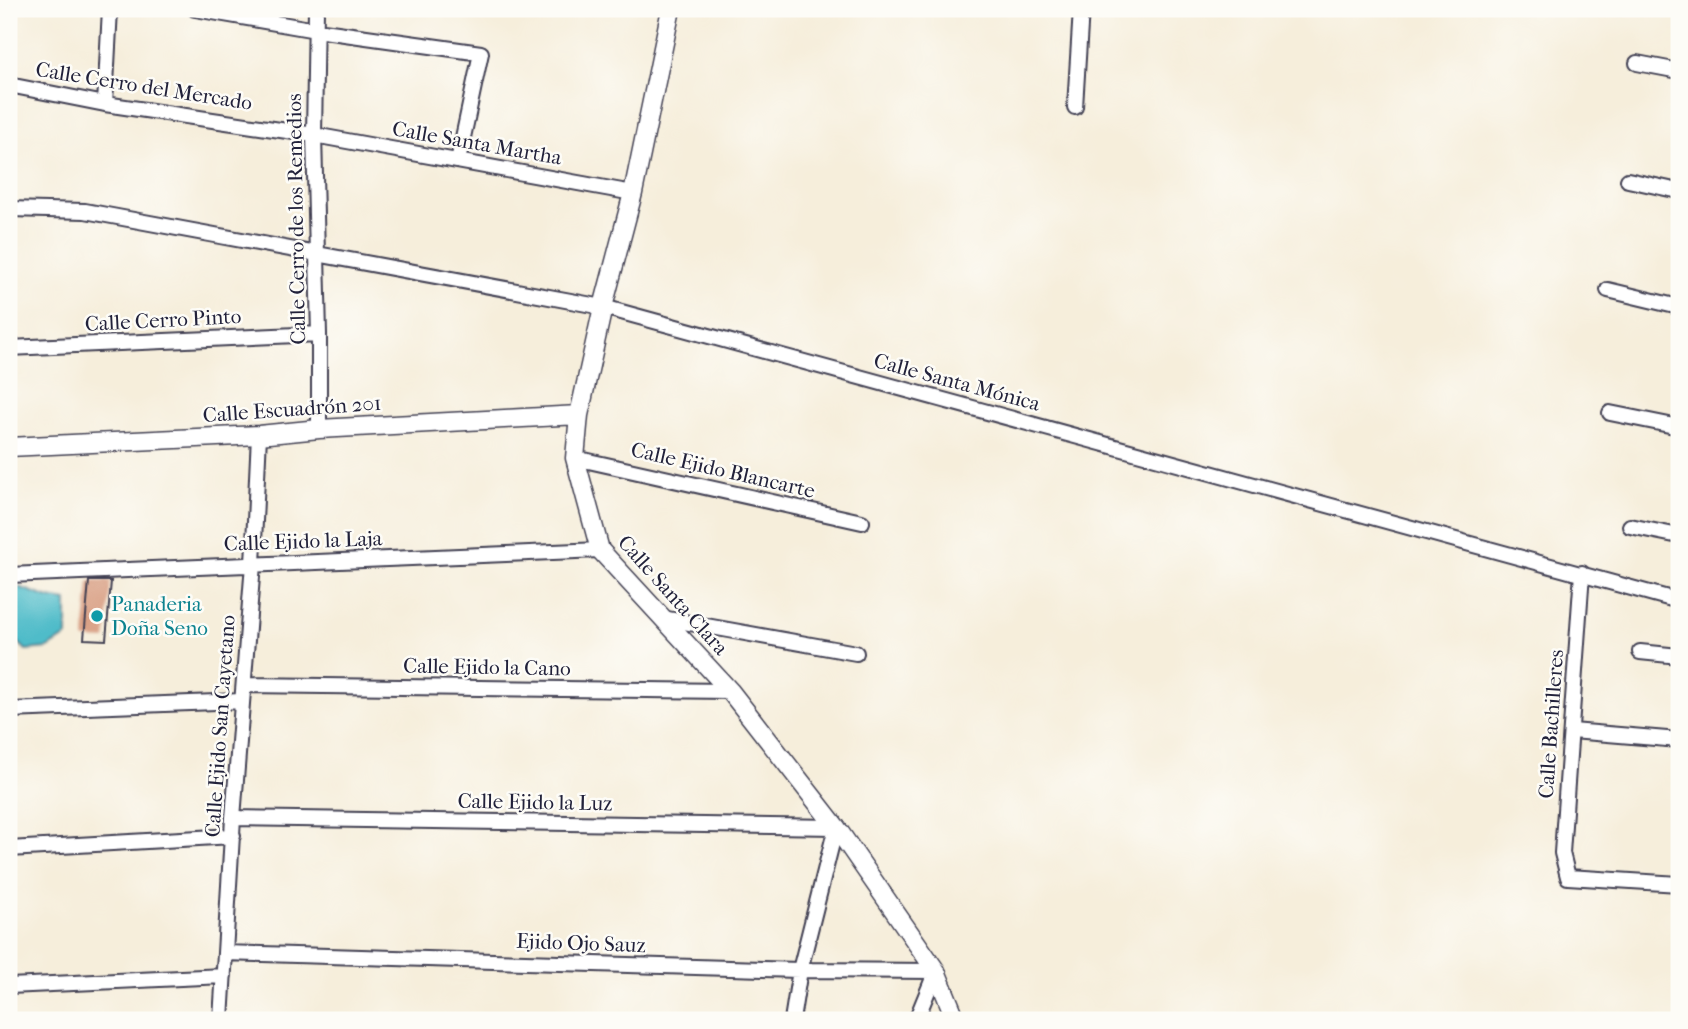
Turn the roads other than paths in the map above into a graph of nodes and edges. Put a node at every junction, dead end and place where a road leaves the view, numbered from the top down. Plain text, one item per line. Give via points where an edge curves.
1 (110, 9) edge
2 (195, 9) edge
3 (316, 9) edge
4 (671, 9) edge
5 (1081, 9) edge
6 (316, 30) junction
7 (1637, 63) dead end
8 (1679, 71) edge
9 (9, 85) edge
10 (105, 104) junction
11 (1074, 107) dead end
12 (314, 135) junction
13 (458, 161) junction
14 (1628, 180) dead end
15 (1679, 191) edge
16 (633, 193) junction
17 (9, 209) edge
18 (316, 254) junction
19 (1608, 290) dead end
20 (603, 307) junction
21 (1679, 307) edge
22 (319, 334) junction
23 (9, 348) edge
24 (1610, 413) dead end
25 (579, 415) junction
26 (1679, 427) edge
27 (319, 429) junction
28 (259, 435) junction
29 (9, 447) edge
30 (575, 458) junction
31 (862, 522) dead end
32 (1630, 526) dead end
33 (1679, 536) edge
34 (600, 550) junction
35 (253, 564) junction
36 (1582, 573) junction
37 (9, 575) edge
38 (1679, 601) edge
39 (662, 618) junction
40 (1640, 652) dead end
41 (856, 653) dead end
42 (1679, 656) edge
43 (244, 685) junction
44 (730, 691) junction
45 (242, 701) junction
46 (9, 710) edge
47 (1572, 732) junction
48 (1679, 740) edge
49 (233, 818) junction
50 (836, 827) junction
51 (233, 836) junction
52 (9, 849) edge
53 (1679, 884) edge
54 (225, 953) junction
55 (800, 970) junction
56 (936, 971) junction
57 (224, 976) junction
58 (9, 986) edge
59 (221, 1020) edge
60 (792, 1020) edge
61 (916, 1020) edge
62 (956, 1020) edge

1 - 10 street
2 - 6 street
3 - 6 street, Calle Cerro de los Remedios
4 - 16 street, Calle Santa Clara
5 - 11 street
6 - 12 street, Calle Cerro de los Remedios
6 - 13 street via 481,54
7 - 8 street
9 - 10 street, Calle Cerro del Mercado
10 - 12 street, Calle Cerro del Mercado
12 - 13 street, Calle Santa Martha
12 - 18 street, Calle Cerro de los Remedios
13 - 16 street, Calle Santa Martha
14 - 15 street
16 - 20 street, Calle Santa Clara
17 - 18 street, Calle Santa Mónica via 85,211
18 - 20 street, Calle Santa Mónica
18 - 22 street, Calle Cerro de los Remedios
19 - 21 street
20 - 25 street, Calle Santa Clara
20 - 36 street, Calle Santa Mónica
22 - 23 street, Calle Cerro Pinto
22 - 27 street, Calle Cerro de los Remedios
24 - 26 street
25 - 27 street, Calle Escuadrón 201
25 - 30 street, Calle Santa Clara
27 - 28 street, Calle Escuadrón 201
28 - 29 street, Calle Escuadrón 201
28 - 35 street, Calle Ejido San Cayetano
30 - 31 street, Calle Ejido Blancarte
30 - 34 street, Calle Santa Clara
32 - 33 street
34 - 35 street, Calle Ejido la Laja
34 - 39 street, Calle Santa Clara
35 - 37 street, Calle Ejido la Laja
35 - 43 street, Calle Ejido San Cayetano
36 - 38 street, Calle Santa Mónica
36 - 47 street, Calle Bachilleres
39 - 41 street
39 - 44 street, Calle Santa Clara
40 - 42 street
43 - 44 street, Calle Ejido la Cano
43 - 45 street, Calle Ejido San Cayetano
44 - 50 street, Calle Santa Clara
45 - 46 street
45 - 49 street, Calle Ejido San Cayetano
47 - 48 street
47 - 53 street, Calle Bachilleres via 1562,853 1568,877
49 - 50 street, Calle Ejido la Luz
49 - 51 street, Calle Ejido San Cayetano
50 - 55 street
50 - 56 street, Calle Santa Clara
51 - 52 street
51 - 54 street, Calle Ejido San Cayetano
54 - 55 street, Ejido Ojo Sauz
54 - 57 street, Calle Ejido San Cayetano
55 - 56 street, Ejido Ojo Sauz
55 - 60 street
56 - 61 street
56 - 62 street, Calle Santa Clara
57 - 58 street
57 - 59 street, Calle Ejido San Cayetano

